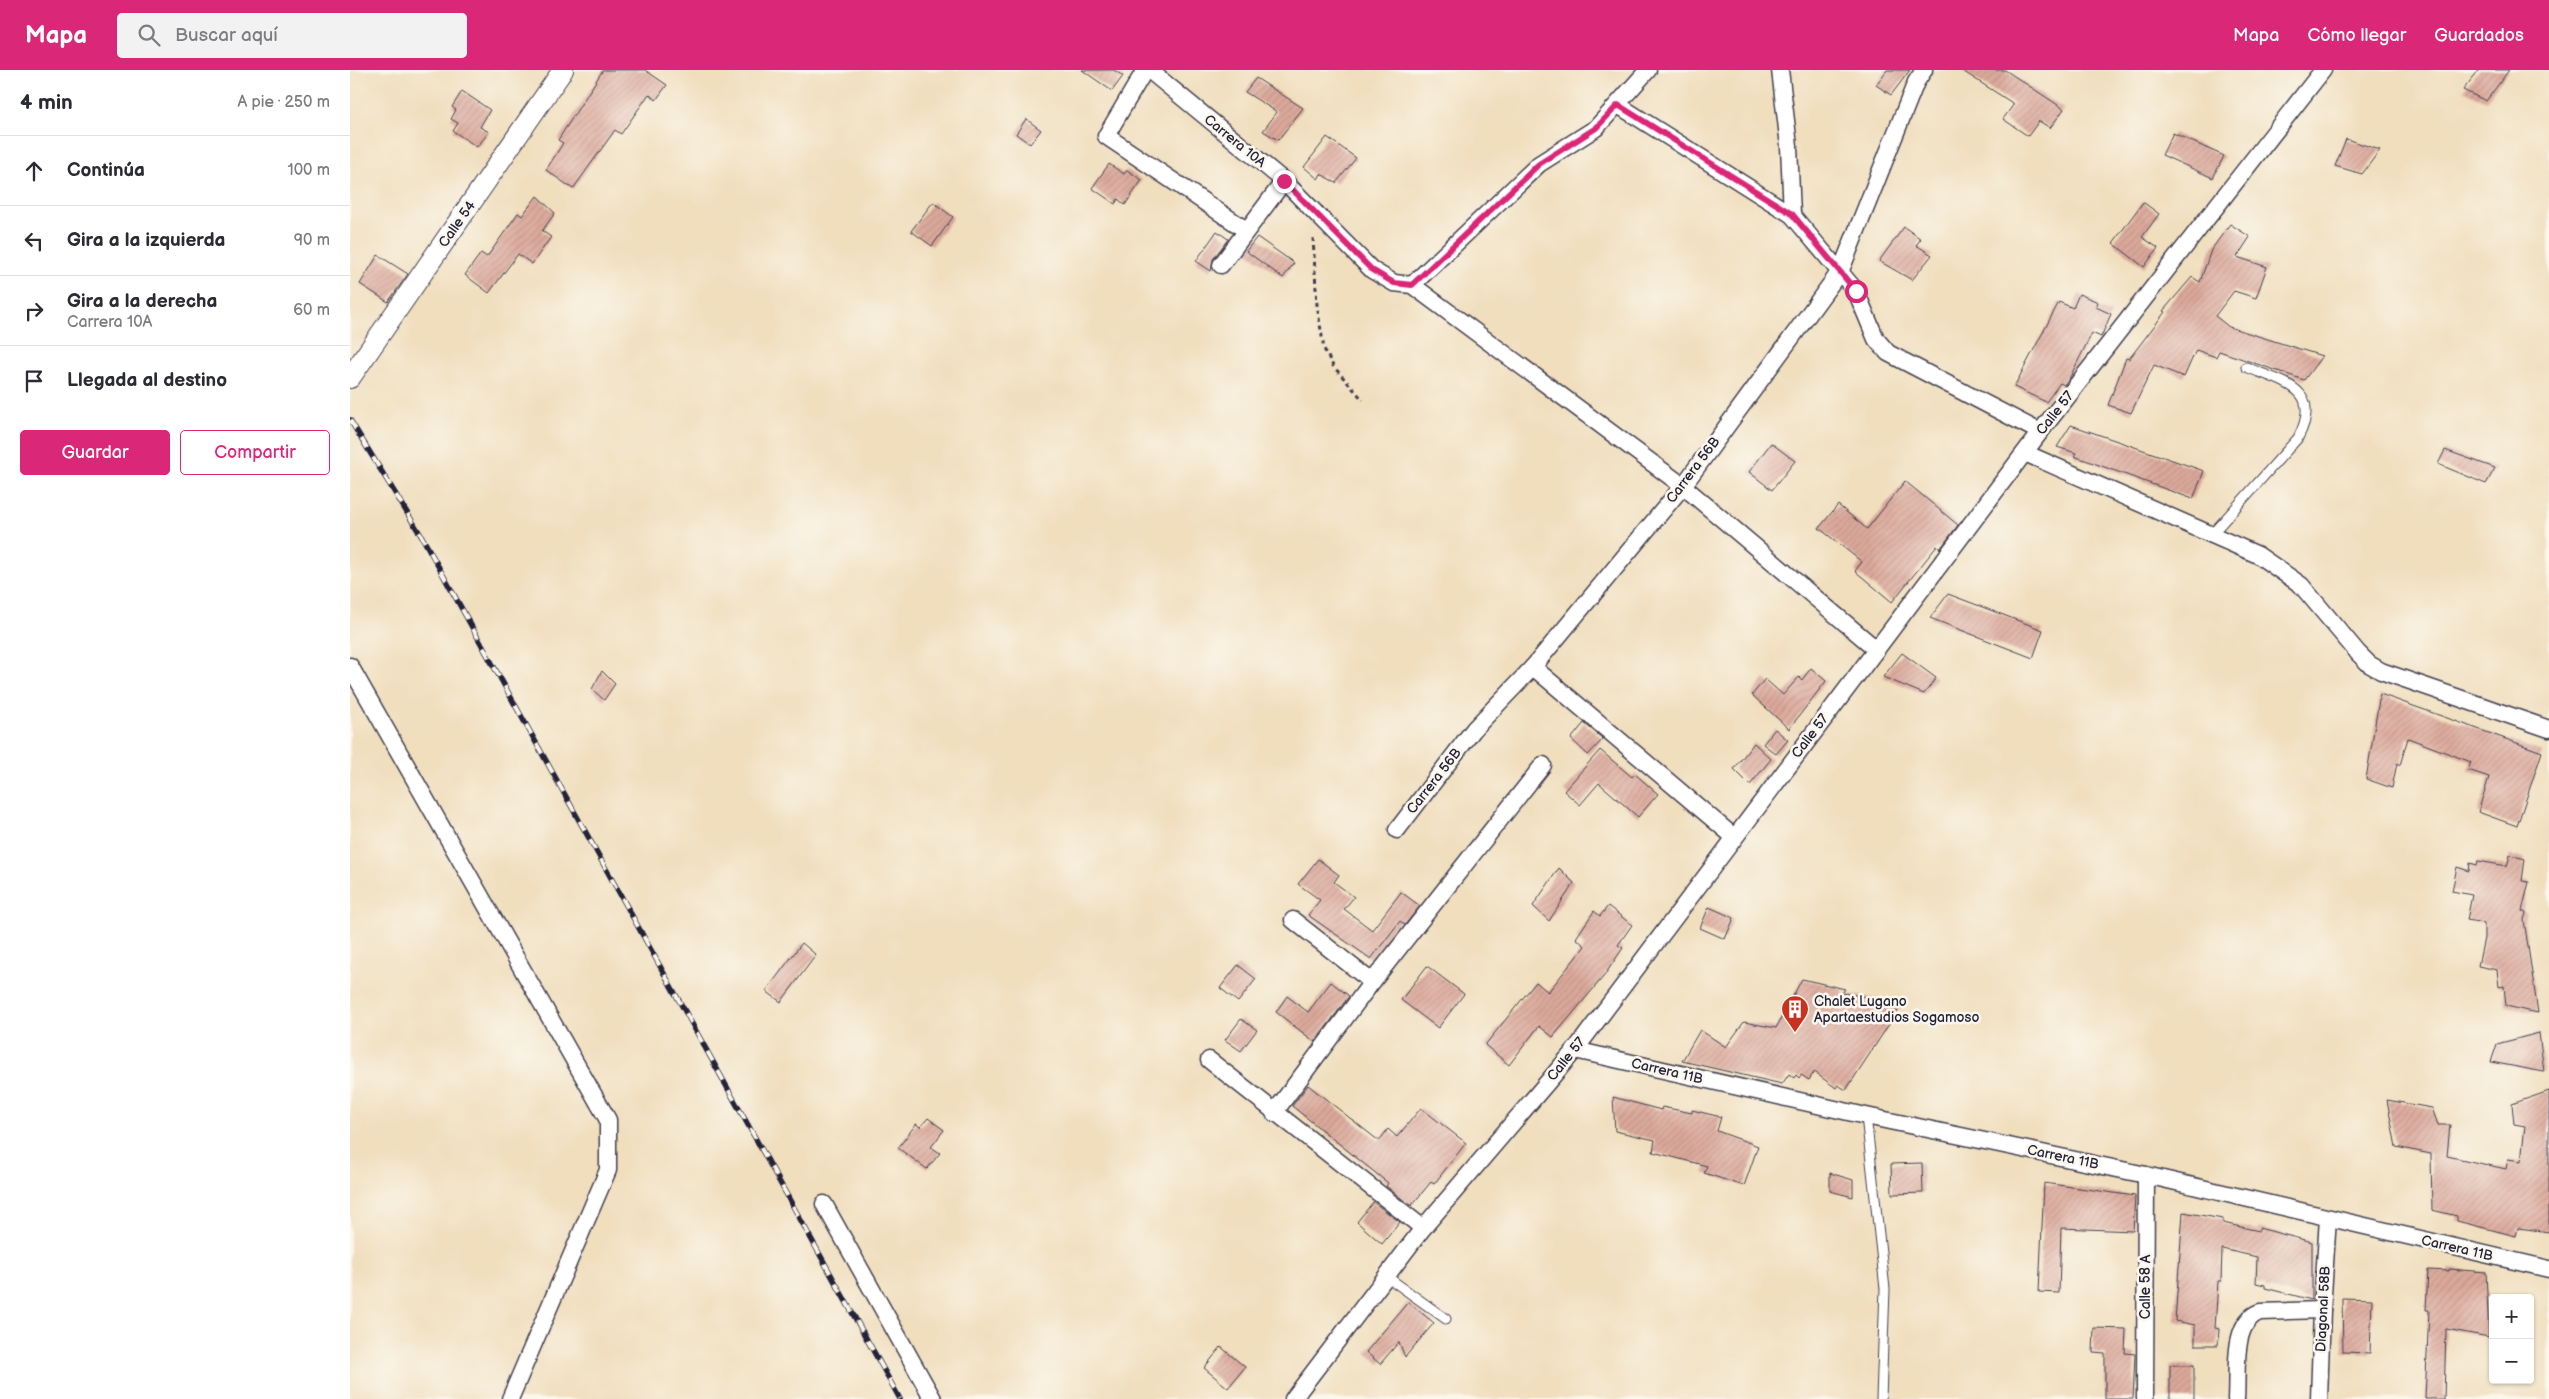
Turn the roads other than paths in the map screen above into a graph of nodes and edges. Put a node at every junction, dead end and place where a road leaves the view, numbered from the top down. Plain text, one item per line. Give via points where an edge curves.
1 (564, 70) edge
2 (1147, 70) edge
3 (1648, 70) edge
4 (1780, 70) edge
5 (1924, 70) edge
6 (2324, 70) edge
7 (1618, 105) junction
8 (1284, 181) junction
9 (1792, 214) junction
10 (1246, 230) junction
11 (1221, 265) dead end
12 (1840, 270) junction
13 (1412, 285) junction
14 (2246, 368) dead end
15 (350, 378) edge
16 (2040, 432) junction
17 (2025, 453) junction
18 (1683, 486) junction
19 (2212, 534) junction
20 (1876, 649) junction
21 (350, 666) edge
22 (1533, 667) junction
23 (2549, 729) edge
24 (1543, 765) dead end
25 (1397, 830) dead end
26 (1734, 837) junction
27 (1293, 920) dead end
28 (1372, 982) junction
29 (1575, 1050) junction
30 (1209, 1060) dead end
31 (1274, 1113) junction
32 (1866, 1116) junction
33 (2146, 1175) junction
34 (824, 1204) dead end
35 (2328, 1218) junction
36 (1423, 1228) junction
37 (2549, 1269) edge
38 (1386, 1276) junction
39 (2322, 1310) junction
40 (1446, 1319) dead end
41 (510, 1399) edge
42 (933, 1399) edge
43 (1293, 1399) edge
44 (1881, 1399) edge
45 (2145, 1399) edge
46 (2236, 1399) edge
47 (2319, 1399) edge

1 - 15 street, Calle 54
2 - 8 street, Carrera 10A
2 - 10 street via 1106,136
3 - 7 street
4 - 9 street via 1789,146
5 - 12 street, Carrera 56B via 1916,82
6 - 16 street, Calle 57
7 - 9 street
7 - 13 street via 1596,128 1539,164
8 - 10 street
8 - 13 street, Carrera 10A via 1372,270 1394,283
9 - 12 street
10 - 11 street
12 - 16 street via 1856,291 1876,339 1888,353
12 - 18 street, Carrera 56B
13 - 18 street
14 - 19 lane via 2294,388 2304,398 2308,410 2306,422 2298,438
16 - 17 street, Calle 57
17 - 19 street
17 - 20 street, Calle 57
18 - 20 street
18 - 22 street, Carrera 56B
19 - 23 street via 2258,555 2301,585 2369,664 2381,671
20 - 26 street, Calle 57
21 - 41 street via 608,1120 608,1170
22 - 25 street, Carrera 56B via 1474,729
22 - 26 street
24 - 28 street
26 - 29 street, Calle 57
27 - 28 street
28 - 31 street
29 - 32 street, Carrera 11B
29 - 36 street, Calle 57
30 - 31 street
31 - 36 street
32 - 33 street, Carrera 11B
32 - 44 lane via 1885,1289
33 - 35 street, Carrera 11B
33 - 45 street, Calle 58 A
34 - 42 street
35 - 37 street, Carrera 11B
35 - 39 street, Diagonal 58B
36 - 38 street, Calle 57
38 - 40 lane
38 - 43 street, Calle 57
39 - 46 street via 2252,1315 2240,1334
39 - 47 street, Diagonal 58B

